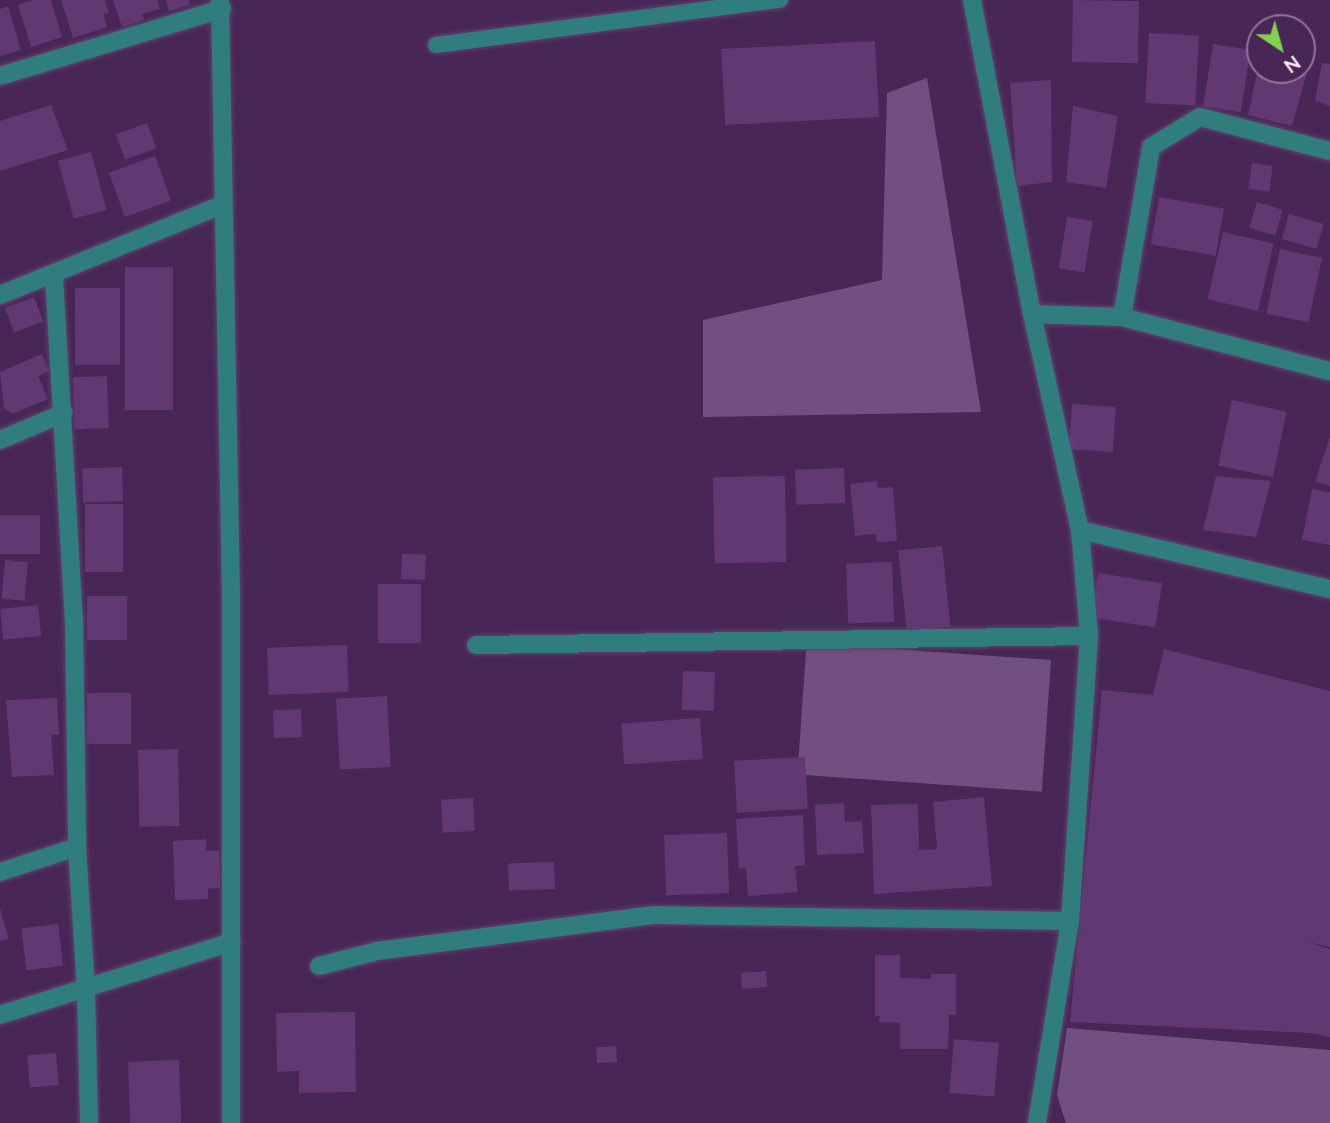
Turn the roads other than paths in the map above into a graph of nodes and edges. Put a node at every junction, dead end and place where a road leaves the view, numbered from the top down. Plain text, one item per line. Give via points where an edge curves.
1 (780, 0) edge
2 (972, 0) edge
3 (221, 5) edge
4 (436, 45) dead end
5 (0, 76) edge
6 (1330, 151) edge
7 (222, 205) junction
8 (54, 276) junction
9 (0, 295) edge
10 (1032, 314) junction
11 (1122, 317) junction
12 (1330, 371) edge
13 (64, 413) junction
14 (0, 440) edge
15 (1080, 530) junction
16 (1330, 589) edge
17 (1089, 636) junction
18 (476, 645) dead end
19 (77, 847) junction
20 (0, 872) edge
21 (1070, 920) junction
22 (232, 942) junction
23 (319, 966) dead end
24 (86, 990) junction
25 (0, 1015) edge
26 (89, 1123) edge
27 (231, 1123) edge
28 (1037, 1123) edge

1 - 4 lane
2 - 10 street
3 - 5 street
3 - 7 street
6 - 11 street via 1200,117 1151,147
7 - 8 street
7 - 22 street via 231,596
8 - 9 street
8 - 13 street
10 - 11 street
10 - 15 street
11 - 12 street
13 - 14 street
13 - 19 street via 74,618
15 - 16 street
15 - 17 street
17 - 18 street
17 - 21 street
19 - 20 street
19 - 24 street
21 - 23 street via 653,915 377,951
21 - 28 street
22 - 24 street
22 - 27 street
24 - 25 street
24 - 26 street

